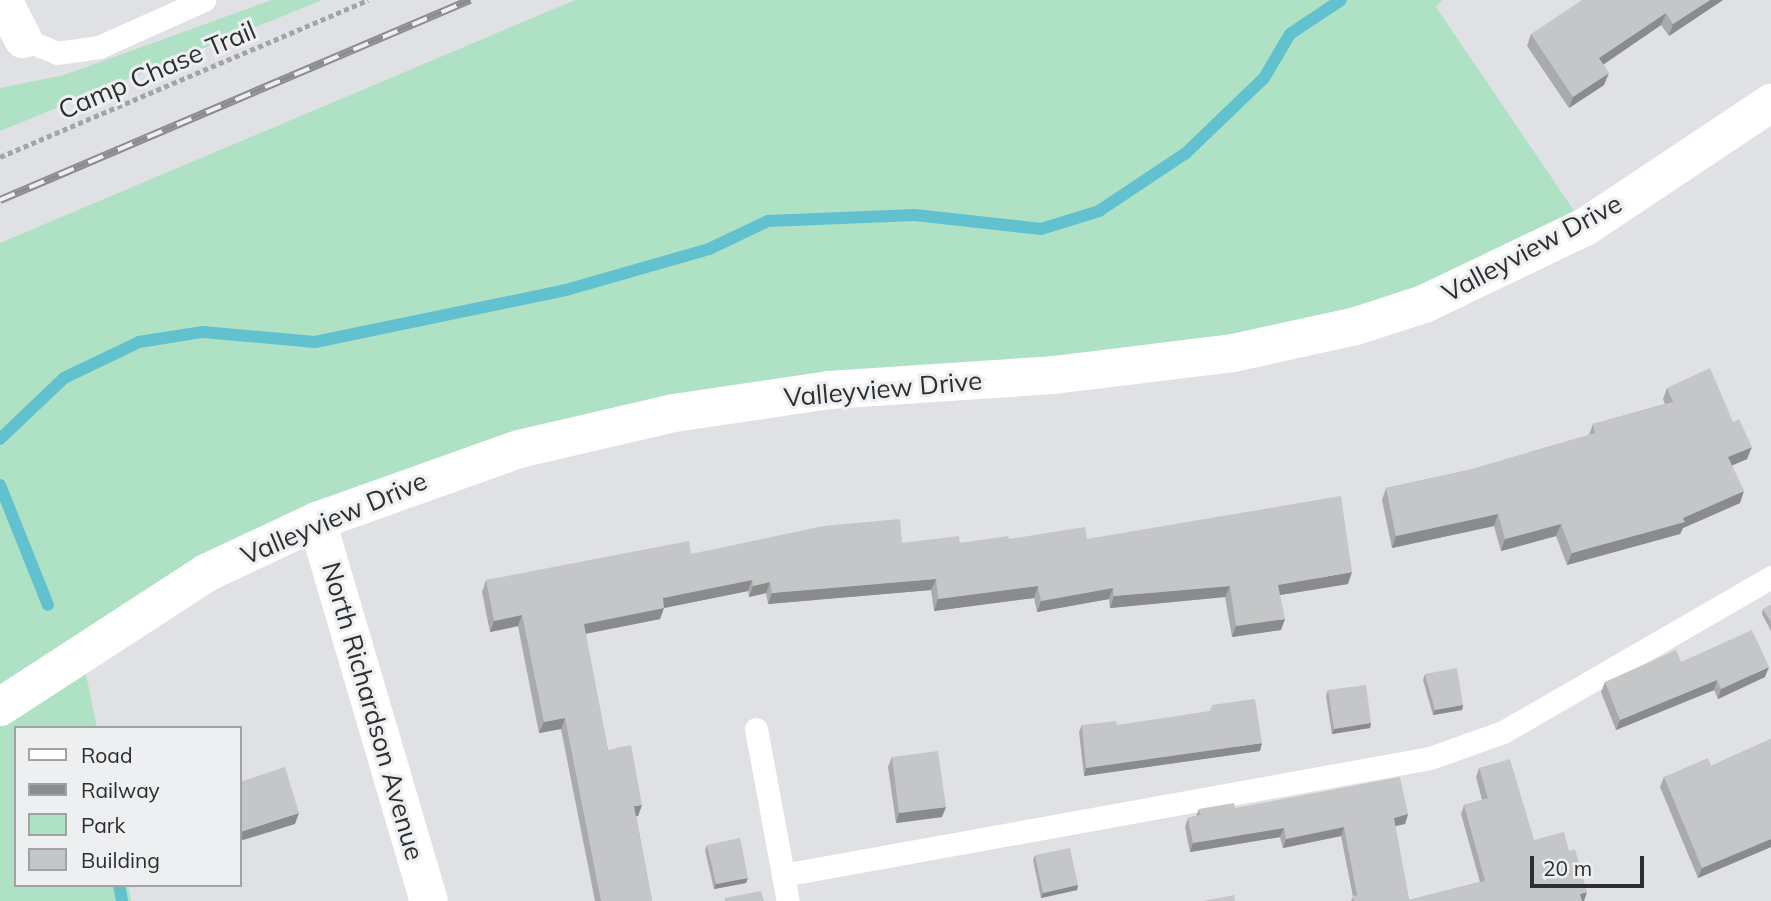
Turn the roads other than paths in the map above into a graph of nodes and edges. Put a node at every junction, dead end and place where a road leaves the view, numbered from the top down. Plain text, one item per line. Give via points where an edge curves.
1 (3, 0) edge
2 (204, 0) edge
3 (23, 39) joint
4 (1771, 103) edge
5 (317, 521) junction
6 (1771, 577) edge
7 (0, 707) edge
8 (756, 729) dead end
9 (783, 875) junction
10 (429, 901) edge
11 (788, 901) edge

1 - 3 street
2 - 3 lane via 99,47 57,53
4 - 5 street, Valleyview Drive via 1585,227 1481,280 1356,326 1145,366 829,390 674,413 519,449
5 - 7 street, Valleyview Drive via 206,573
5 - 10 street, North Richardson Avenue
6 - 9 lane via 1503,732 1430,758
8 - 9 lane
9 - 11 lane

